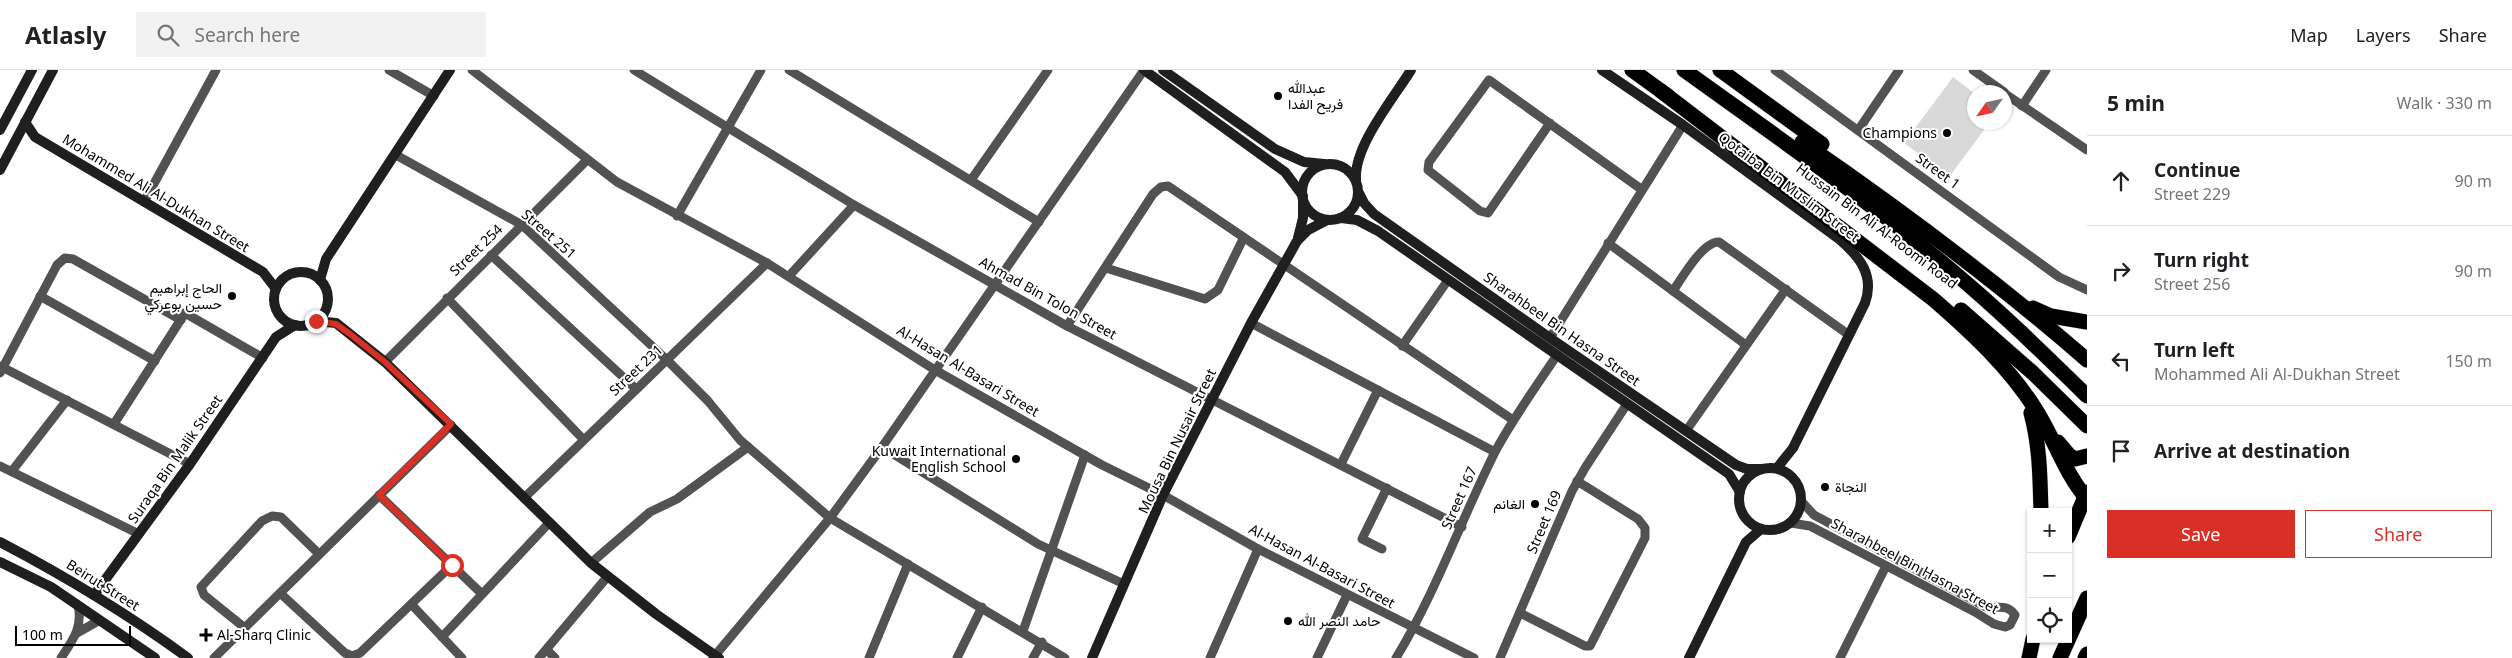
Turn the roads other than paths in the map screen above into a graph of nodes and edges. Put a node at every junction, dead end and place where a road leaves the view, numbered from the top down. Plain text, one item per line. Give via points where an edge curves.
1 (32, 70) edge
2 (53, 70) edge
3 (216, 70) edge
4 (389, 70) edge
5 (450, 70) edge
6 (472, 70) edge
7 (634, 70) edge
8 (761, 70) edge
9 (789, 70) edge
10 (1048, 70) edge
11 (1144, 70) edge
12 (1163, 70) edge
13 (1602, 70) edge
14 (1632, 70) edge
15 (1684, 70) edge
16 (1688, 70) edge
17 (1720, 70) edge
18 (1732, 70) edge
19 (1775, 70) edge
20 (1899, 70) edge
21 (1973, 70) edge
22 (2046, 70) edge
23 (1406, 73) edge
24 (1993, 85) edge
25 (1743, 87) junction
26 (1661, 90) junction
27 (434, 96) junction
28 (2012, 99) edge
29 (2022, 106) junction
30 (4, 116) edge
31 (25, 122) junction
32 (1550, 123) junction
33 (1683, 125) junction
34 (729, 128) junction
35 (1859, 129) junction
36 (0, 130) edge
37 (35, 137) junction
38 (16, 139) junction
39 (1361, 148) junction
40 (2087, 150) edge
41 (396, 155) junction
42 (587, 160) junction
43 (1327, 164) junction
44 (0, 170) edge
45 (1356, 179) junction
46 (971, 180) junction
47 (1864, 184) junction
48 (1642, 188) junction
49 (1359, 193) junction
50 (1303, 198) junction
51 (144, 202) junction
52 (854, 205) junction
53 (677, 216) junction
54 (1341, 218) junction
55 (1327, 220) junction
56 (1039, 222) junction
57 (522, 226) junction
58 (1243, 239) junction
59 (1297, 241) junction
60 (1608, 243) junction
61 (491, 255) junction
62 (326, 259) junction
63 (767, 263) junction
64 (1284, 265) junction
65 (1106, 268) junction
66 (263, 272) junction
67 (306, 273) junction
68 (789, 276) junction
69 (286, 277) junction
70 (320, 280) junction
71 (1448, 280) junction
72 (994, 284) junction
73 (276, 289) junction
74 (1786, 289) junction
75 (2087, 290) edge
76 (1673, 291) junction
77 (40, 296) junction
78 (447, 298) junction
79 (2020, 302) junction
80 (327, 306) junction
81 (279, 314) junction
82 (183, 316) junction
83 (316, 321) junction
84 (1251, 322) junction
85 (2087, 322) edge
86 (336, 324) junction
87 (295, 325) junction
88 (1067, 326) junction
89 (1849, 335) junction
90 (276, 337) junction
91 (1550, 338) junction
92 (1746, 345) junction
93 (1402, 346) junction
94 (1557, 355) junction
95 (263, 358) junction
96 (667, 360) junction
97 (2087, 360) edge
98 (155, 361) junction
99 (385, 362) junction
100 (1, 369) edge
101 (935, 370) junction
102 (636, 388) junction
103 (1378, 390) junction
104 (2026, 394) junction
105 (2087, 396) edge
106 (67, 400) junction
107 (1212, 400) junction
108 (1627, 404) junction
109 (1513, 420) junction
110 (114, 424) junction
111 (451, 424) junction
112 (2087, 426) edge
113 (2047, 429) junction
114 (1686, 431) junction
115 (582, 439) junction
116 (882, 447) junction
117 (748, 448) junction
118 (1793, 448) junction
119 (1495, 452) junction
120 (1085, 455) junction
121 (2087, 456) edge
122 (190, 464) junction
123 (1341, 464) junction
124 (0, 466) edge
125 (1777, 468) junction
126 (1761, 469) junction
127 (12, 472) junction
128 (1792, 476) junction
129 (1577, 481) junction
130 (1387, 488) junction
131 (1740, 492) junction
132 (379, 495) junction
133 (1163, 495) junction
134 (2086, 496) edge
135 (524, 498) junction
136 (1802, 502) junction
137 (2040, 508) edge
138 (830, 518) junction
139 (1746, 518) junction
140 (548, 523) junction
141 (1791, 523) junction
142 (1462, 527) junction
143 (2072, 528) edge
144 (1761, 529) junction
145 (139, 534) junction
146 (0, 542) edge
147 (1746, 542) junction
148 (1258, 548) junction
149 (1382, 549) dead end
150 (1052, 551) junction
151 (319, 554) junction
152 (0, 562) edge
153 (591, 563) junction
154 (908, 564) junction
155 (452, 565) junction
156 (0, 566) edge
157 (1886, 566) junction
158 (608, 576) junction
159 (30, 577) junction
160 (1124, 584) junction
161 (280, 593) junction
162 (482, 594) junction
163 (94, 595) junction
164 (1347, 595) junction
165 (2087, 598) edge
166 (78, 605) junction
167 (412, 605) junction
168 (982, 607) junction
169 (1520, 613) junction
170 (100, 620) junction
171 (244, 628) junction
172 (1414, 629) junction
173 (1023, 631) junction
174 (77, 633) junction
175 (442, 636) junction
176 (1042, 642) junction
177 (2032, 643) edge
178 (546, 650) junction
179 (2087, 654) edge
180 (716, 657) edge
181 (60, 658) edge
182 (155, 658) edge
183 (188, 658) edge
184 (214, 658) edge
185 (462, 658) edge
186 (539, 658) edge
187 (555, 658) edge
188 (869, 658) edge
189 (957, 658) edge
190 (1034, 658) edge
191 (1065, 658) edge
192 (1092, 658) edge
193 (1210, 658) edge
194 (1317, 658) edge
195 (1396, 658) edge
196 (1474, 658) edge
197 (1500, 658) edge
198 (1689, 658) edge
199 (1840, 658) edge
200 (2028, 658) edge
201 (2060, 658) edge
202 (2085, 658) edge

1 - 30 street
2 - 31 street
3 - 51 street
4 - 27 street
5 - 27 street
6 - 42 street, Al-Hasan Al-Basari Street
7 - 34 street, Ahmad Bin Tolon Street
8 - 34 street
9 - 46 street
10 - 46 street
11 - 50 street via 1285,172
11 - 56 street
12 - 43 street via 1275,149 1304,162
13 - 33 street, Qotaiba Bin Muslim Street
14 - 26 highway, Hussain Bin Ali Al-Roomi Road
15 - 105 highway, Hussain Bin Ali Al-Roomi Road via 1893,223 1985,300
16 - 47 highway via 1750,107
17 - 25 highway
18 - 25 street
19 - 35 street, Street 1
20 - 35 street
21 - 24 street
22 - 29 street
23 - 39 street
25 - 47 highway via 1847,162
26 - 104 highway via 1933,299 1984,346
26 - 112 highway, Hussain Bin Ali Al-Roomi Road via 1840,216 1971,318 2034,373
27 - 41 street
28 - 29 street
29 - 40 street
30 - 36 street
31 - 37 street, Mohammed Ali Al-Dukhan Street
31 - 38 street
32 - 32 street via 1489,80 1428,167 1432,175 1480,211 1488,212
32 - 48 street
33 - 48 street
33 - 89 street, Qotaiba Bin Muslim Street via 1839,239 1857,257 1867,274 1869,291
34 - 52 street, Ahmad Bin Tolon Street
34 - 53 street
35 - 75 street, Street 1 via 2059,277
37 - 38 street
37 - 51 street, Mohammed Ali Al-Dukhan Street
38 - 44 street
39 - 43 street via 1347,160
39 - 45 street
41 - 57 street, Street 251
41 - 62 street
42 - 53 street, Al-Hasan Al-Basari Street via 617,182
42 - 57 street, Street 254
43 - 45 street via 1346,169
43 - 50 street via 1316,168 1306,178
45 - 49 street
46 - 56 street
47 - 79 highway
48 - 60 street
49 - 54 street via 1355,206
49 - 91 street, Sharahbeel Bin Hasna Street via 1374,214
50 - 55 street via 1314,215
50 - 59 street, Mousa Bin Nusair Street via 1302,224
51 - 66 street, Mohammed Ali Al-Dukhan Street
52 - 68 street
52 - 72 street, Ahmad Bin Tolon Street
53 - 63 street, Al-Hasan Al-Basari Street
54 - 55 street
54 - 71 street, Sharahbeel Bin Hasna Street via 1372,226
55 - 59 street, Mousa Bin Nusair Street via 1308,230
56 - 72 street
57 - 61 street, Street 254
57 - 96 street, Street 251
58 - 64 street
58 - 65 street via 1218,290 1209,298 1199,299
58 - 65 street via 1176,189 1164,186 1152,194
59 - 64 street, Mousa Bin Nusair Street
60 - 76 street
60 - 91 street
61 - 78 street, Street 254
61 - 102 street
62 - 67 street
62 - 70 street
63 - 68 street, Al-Hasan Al-Basari Street
63 - 96 street, Street 231
64 - 84 street, Mousa Bin Nusair Street
64 - 93 street
65 - 88 street
66 - 69 street, Mohammed Ali Al-Dukhan Street
66 - 73 street, Mohammed Ali Al-Dukhan Street
67 - 69 street
67 - 70 street
68 - 101 street, Al-Hasan Al-Basari Street
69 - 73 street
70 - 80 street via 327,294
71 - 93 street
71 - 94 street, Sharahbeel Bin Hasna Street
72 - 88 street, Ahmad Bin Tolon Street
72 - 101 street
73 - 81 street via 275,304
74 - 76 street via 1722,243 1716,242 1700,254
74 - 89 street
74 - 92 street
76 - 92 street
77 - 82 street via 57,265 63,259 73,259
77 - 98 street
77 - 100 street
78 - 99 street, Street 254
78 - 115 street
79 - 85 highway via 2051,316
79 - 97 highway
80 - 83 street
80 - 86 street
81 - 87 street
81 - 90 street, Suraqa Bin Malik Street
82 - 95 street
82 - 98 street
83 - 86 street
83 - 87 street
84 - 103 street
84 - 107 street, Mousa Bin Nusair Street
86 - 99 street
87 - 90 street, Suraqa Bin Malik Street
88 - 107 street, Ahmad Bin Tolon Street
89 - 118 street, Qotaiba Bin Muslim Street
90 - 95 street, Suraqa Bin Malik Street
91 - 114 street, Sharahbeel Bin Hasna Street
92 - 114 street
93 - 109 street
94 - 108 street, Sharahbeel Bin Hasna Street
94 - 109 street, Street 167
95 - 122 street, Suraqa Bin Malik Street
96 - 102 street, Street 231
96 - 117 street, Street 251
98 - 110 street
99 - 111 street
100 - 106 street
101 - 116 street
101 - 120 street, Al-Hasan Al-Basari Street
102 - 115 street, Street 231
103 - 119 street
103 - 123 street
104 - 113 highway
104 - 137 highway via 2037,434
106 - 110 street
106 - 127 street
107 - 123 street, Ahmad Bin Tolon Street
107 - 133 street, Mousa Bin Nusair Street
108 - 129 street, Street 169
108 - 131 street, Sharahbeel Bin Hasna Street via 1729,474
109 - 119 street, Street 167
110 - 122 street
111 - 132 street
111 - 135 street
113 - 121 highway via 2068,455 2075,458
113 - 134 highway via 2064,467
114 - 126 street, Sharahbeel Bin Hasna Street via 1739,467
115 - 135 street, Street 231
116 - 138 street
116 - 150 street
117 - 138 street, Street 251
117 - 153 street via 677,499 650,512
118 - 125 street, Qotaiba Bin Muslim Street
118 - 128 street, Qotaiba Bin Muslim Street
119 - 142 street, Street 167
120 - 133 street, Al-Hasan Al-Basari Street
120 - 150 street
122 - 145 street, Suraqa Bin Malik Street
123 - 130 street, Ahmad Bin Tolon Street
124 - 127 street
125 - 126 street
125 - 128 street
126 - 131 street via 1747,478
127 - 145 street
128 - 136 street
129 - 169 street, Street 169
129 - 169 street via 1638,519 1646,533 1590,646
130 - 142 street, Ahmad Bin Tolon Street
130 - 149 street via 1362,539
131 - 139 street via 1741,508
132 - 151 street
132 - 155 street
133 - 148 street, Al-Hasan Al-Basari Street
133 - 160 street, Mousa Bin Nusair Street
134 - 143 highway
135 - 140 street
136 - 141 street
136 - 157 street, Sharahbeel Bin Hasna Street via 1814,515 1986,607 2011,610 2014,620 2005,627 1999,626
138 - 154 street, Street 251
138 - 180 street
139 - 144 street
139 - 147 street
140 - 153 street
140 - 162 street
141 - 144 street via 1776,530
141 - 157 street, Sharahbeel Bin Hasna Street via 1810,526
142 - 172 street, Street 167
144 - 147 street
145 - 163 street, Suraqa Bin Malik Street
146 - 163 street, Beirut Street
147 - 198 street
148 - 164 street, Al-Hasan Al-Basari Street
148 - 193 street
150 - 160 street
150 - 173 street
151 - 161 street
151 - 171 street via 281,518 272,516 262,521 201,587 204,595
152 - 159 street
153 - 158 street
154 - 168 street, Street 251
154 - 188 street
155 - 162 street
155 - 167 street
156 - 159 street
157 - 199 street
158 - 178 street
158 - 180 street
159 - 166 street
160 - 192 street, Mousa Bin Nusair Street
161 - 167 street via 352,656 360,653
161 - 171 street
162 - 175 street
163 - 183 street, Beirut Street
164 - 172 street, Al-Hasan Al-Basari Street
164 - 194 street
165 - 201 highway
166 - 170 street
166 - 174 street via 80,622
167 - 175 street
168 - 173 street, Street 251
168 - 189 street
169 - 197 street, Street 169
170 - 174 street
170 - 182 street
171 - 184 street
172 - 195 street, Street 167
172 - 196 street, Al-Hasan Al-Basari Street
173 - 176 street, Street 251
174 - 181 street
175 - 185 street
176 - 190 street
176 - 191 street, Street 251
177 - 200 highway
178 - 186 street
178 - 187 street
179 - 202 highway

